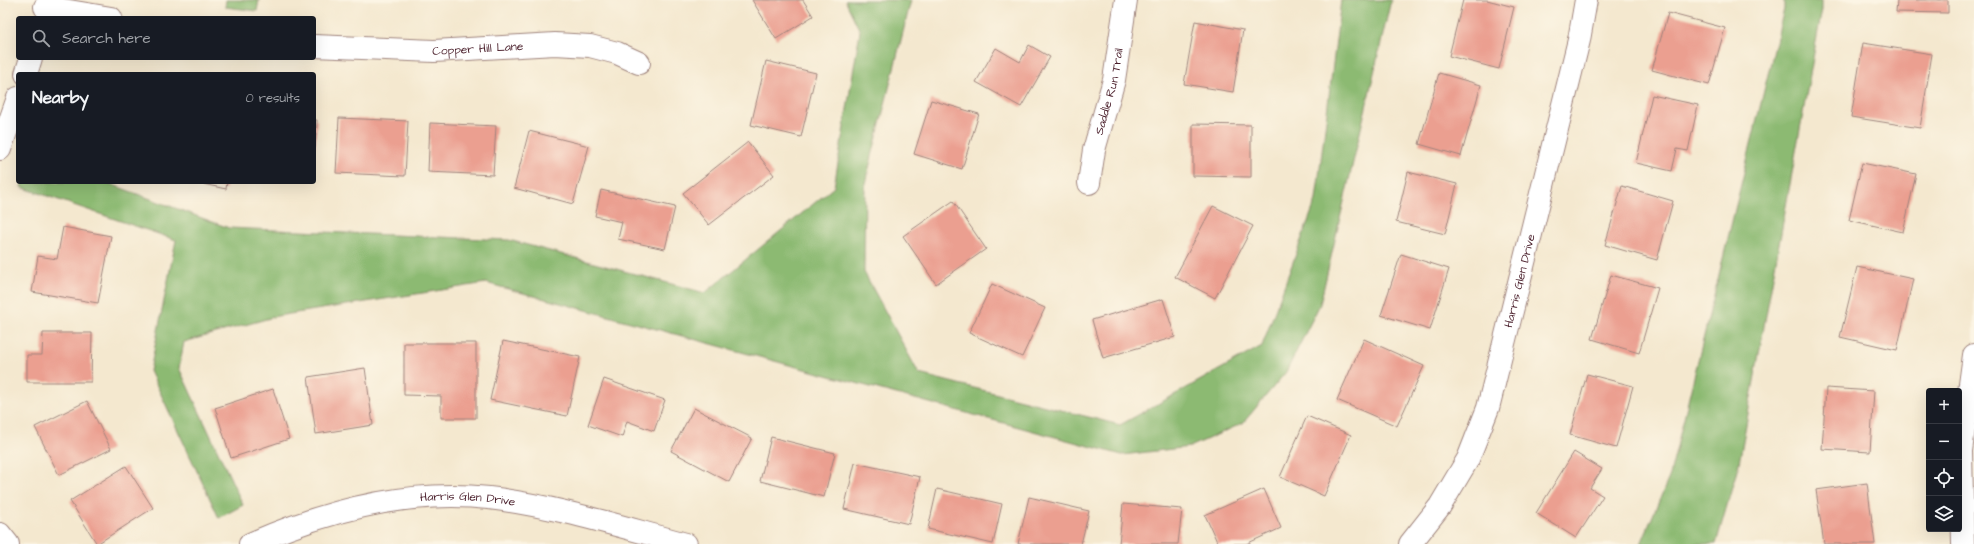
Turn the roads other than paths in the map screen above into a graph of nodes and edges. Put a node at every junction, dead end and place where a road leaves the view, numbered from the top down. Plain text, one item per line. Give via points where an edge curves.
1 (1126, 0) edge
2 (1586, 0) edge
3 (44, 8) edge
4 (98, 16) edge
5 (316, 46) edge
6 (30, 60) edge
7 (638, 63) dead end
8 (27, 72) edge
9 (16, 104) edge
10 (0, 149) edge
11 (1089, 183) dead end
12 (1974, 355) edge
13 (0, 534) edge
14 (8, 544) edge
15 (250, 544) edge
16 (686, 544) edge
17 (1410, 544) edge
18 (1963, 544) edge

1 - 11 street, Saddle Run Trail via 1114,80 1094,150
2 - 17 street, Harris Glen Drive via 1580,40 1488,408 1468,459 1440,506
3 - 4 street
5 - 7 street, Copper Hill Lane via 434,51 555,44 590,46 617,53
6 - 8 street
9 - 10 street
12 - 18 street via 1961,451
13 - 14 street
15 - 16 street, Harris Glen Drive via 289,526 333,512 388,501 446,496 488,498 539,506

